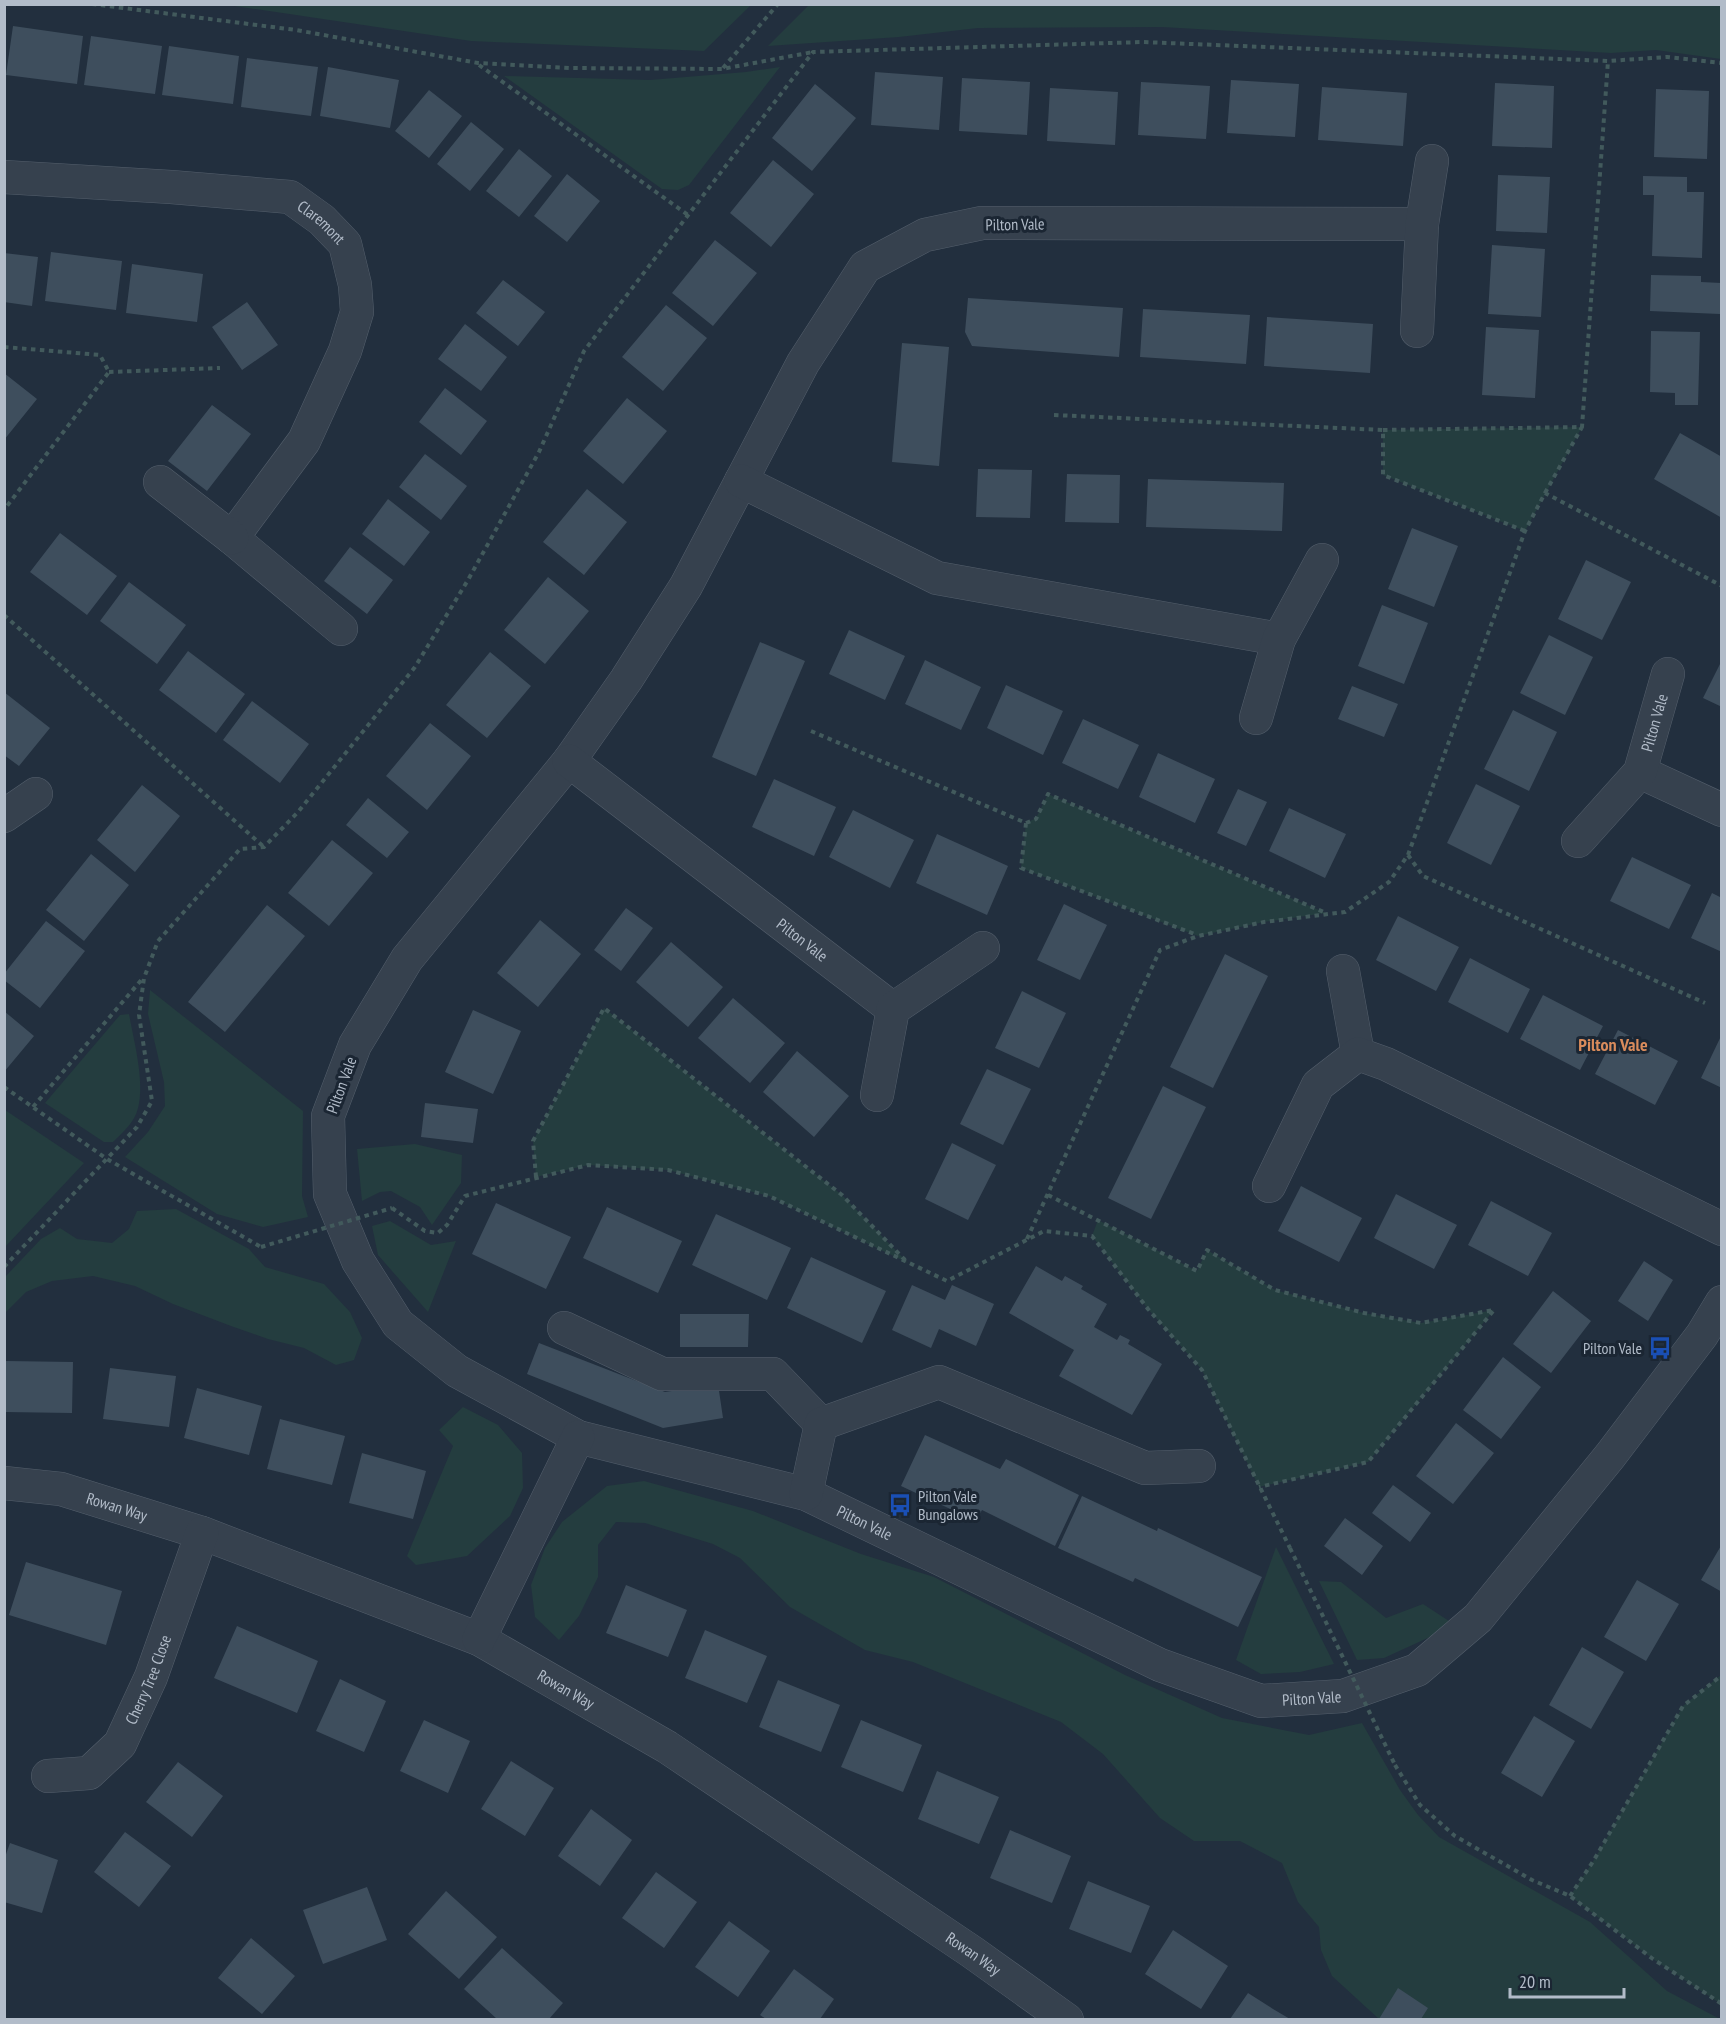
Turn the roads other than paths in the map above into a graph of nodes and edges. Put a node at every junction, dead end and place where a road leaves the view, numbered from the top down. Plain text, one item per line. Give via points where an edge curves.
1 (1432, 161) dead end
2 (4, 177) edge
3 (1422, 224) junction
4 (1417, 331) dead end
5 (741, 481) junction
6 (160, 482) dead end
7 (232, 538) junction
8 (1322, 560) dead end
9 (341, 629) dead end
10 (1279, 639) junction
11 (1668, 674) dead end
12 (1256, 718) dead end
13 (569, 761) junction
14 (1640, 772) junction
15 (36, 794) dead end
16 (1722, 810) edge
17 (4, 816) edge
18 (1578, 841) dead end
19 (983, 948) dead end
20 (1343, 971) dead end
21 (893, 1009) junction
22 (1358, 1054) junction
23 (878, 1095) dead end
24 (1269, 1186) dead end
25 (1722, 1229) edge
26 (1722, 1302) edge
27 (564, 1328) dead end
28 (821, 1424) junction
29 (578, 1437) junction
30 (1199, 1466) dead end
31 (4, 1483) edge
32 (806, 1494) junction
33 (202, 1533) junction
34 (479, 1639) junction
35 (48, 1776) dead end
36 (1067, 2019) edge

1 - 3 street
2 - 7 street, Claremont via 290,197 322,220 345,244 357,312 345,351 304,441
3 - 4 street
3 - 5 street, Pilton Vale via 982,224 925,236 866,267 803,363
5 - 10 street via 937,578
5 - 13 street, Pilton Vale via 686,586
6 - 7 street
7 - 9 street
8 - 10 street
10 - 12 street
11 - 14 street, Pilton Vale
13 - 21 street, Pilton Vale
13 - 29 street, Pilton Vale via 407,959 355,1045 328,1116 330,1194 358,1261 398,1324 457,1371
14 - 16 street, Pilton Vale
14 - 18 street, Pilton Vale
15 - 17 street
19 - 21 street
20 - 22 street
21 - 23 street
22 - 24 street via 1318,1085
22 - 25 street via 1386,1064
26 - 32 street, Pilton Vale via 1702,1335 1610,1456 1478,1618 1417,1670 1343,1696 1261,1701 1160,1665
27 - 28 street via 662,1374 773,1374
28 - 30 street via 939,1382 1145,1468
28 - 32 street
29 - 32 street, Pilton Vale
29 - 34 street
31 - 33 street, Rowan Way via 61,1489
33 - 34 street, Rowan Way
33 - 35 street, Cherry Tree Close via 151,1677 120,1744 89,1773
34 - 36 street, Rowan Way via 667,1747

